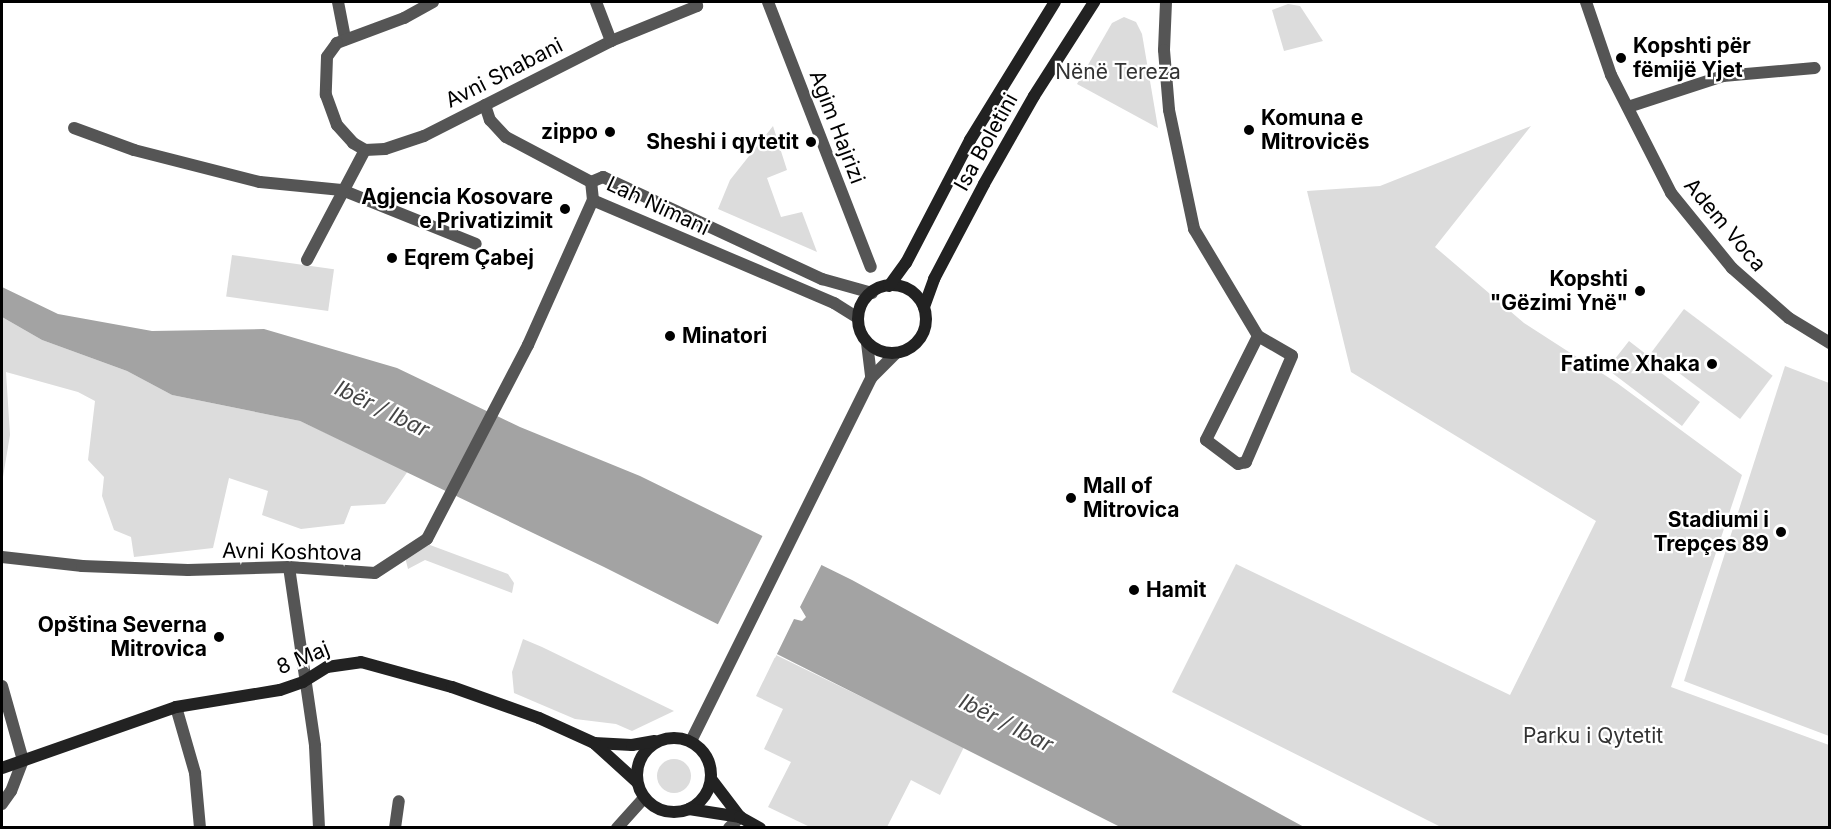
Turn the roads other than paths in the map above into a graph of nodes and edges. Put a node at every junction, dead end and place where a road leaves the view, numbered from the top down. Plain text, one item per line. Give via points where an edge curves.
1 (338, 2) edge
2 (433, 2) edge
3 (596, 2) edge
4 (695, 2) edge
5 (768, 2) edge
6 (1055, 2) edge
7 (1094, 2) edge
8 (1166, 2) edge
9 (1586, 2) edge
10 (345, 39) junction
11 (611, 41) junction
12 (1815, 68) dead end
13 (484, 105) junction
14 (1628, 107) junction
15 (74, 128) dead end
16 (365, 150) junction
17 (591, 182) junction
18 (342, 190) junction
19 (593, 200) junction
20 (476, 244) dead end
21 (307, 260) dead end
22 (871, 267) dead end
23 (889, 286) junction
24 (866, 292) junction
25 (924, 308) junction
26 (858, 318) junction
27 (1258, 336) junction
28 (867, 343) junction
29 (1830, 344) edge
30 (895, 354) junction
31 (872, 378) junction
32 (2, 557) edge
33 (289, 567) junction
34 (303, 682) junction
35 (2, 686) edge
36 (176, 707) junction
37 (660, 740) junction
38 (691, 741) junction
39 (594, 743) junction
40 (23, 760) junction
41 (2, 768) edge
42 (711, 779) junction
43 (637, 782) junction
44 (644, 798) junction
45 (399, 801) dead end
46 (2, 804) edge
47 (688, 809) junction
48 (740, 818) junction
49 (200, 828) edge
50 (319, 828) edge
51 (395, 828) edge
52 (617, 828) edge
53 (729, 828) edge
54 (760, 828) edge

1 - 10 street
2 - 10 street via 404,18
3 - 11 street
4 - 11 street, Avni Shabani via 697,6
5 - 22 street, Agim Hajrizi
6 - 23 main road, Isa Boletini via 970,140 906,263
7 - 25 main road, Isa Boletini via 984,184 934,279
8 - 27 street via 1164,50 1169,110 1194,229
9 - 14 street, Adem Voca via 1611,75
10 - 16 street via 327,57 327,95 337,125
11 - 13 street, Avni Shabani
12 - 14 street via 1723,76
13 - 16 street, Avni Shabani via 394,147
13 - 17 street via 490,120 506,137
14 - 29 street, Adem Voca via 1671,193 1697,228 1765,299
15 - 18 street via 134,150 260,182
16 - 18 street
17 - 19 street, Lah Nimani
17 - 24 street, Lah Nimani via 603,177
18 - 20 street
18 - 21 street
19 - 26 street, Lah Nimani via 834,303
19 - 33 street, Avni Koshtova via 511,379 427,539 375,573
23 - 24 main road
23 - 25 main road via 910,291
24 - 26 main road
25 - 30 main road via 926,323 921,338 910,349
26 - 28 main road
27 - 27 street via 1292,356 1246,462 1238,464 1206,440
28 - 30 main road
28 - 31 street
30 - 31 street
31 - 38 street
32 - 33 street, Avni Koshtova via 82,566 188,570
33 - 34 street
34 - 36 main road, 8 Maj via 280,690
34 - 39 main road, 8 Maj via 327,667 346,662 376,663 539,718
34 - 50 street via 315,746
35 - 40 street
36 - 40 main road, 8 Maj
36 - 49 street via 195,772
37 - 38 main road via 675,737
37 - 39 main road, 8 Maj via 632,745
37 - 43 main road via 641,757
38 - 42 main road via 704,753
39 - 43 main road, 8 Maj
40 - 41 main road, 8 Maj
40 - 46 street
42 - 47 main road via 704,797
42 - 48 main road
43 - 44 main road
44 - 47 main road via 669,812
44 - 52 street
45 - 51 street
47 - 48 main road
48 - 53 street
48 - 54 main road

